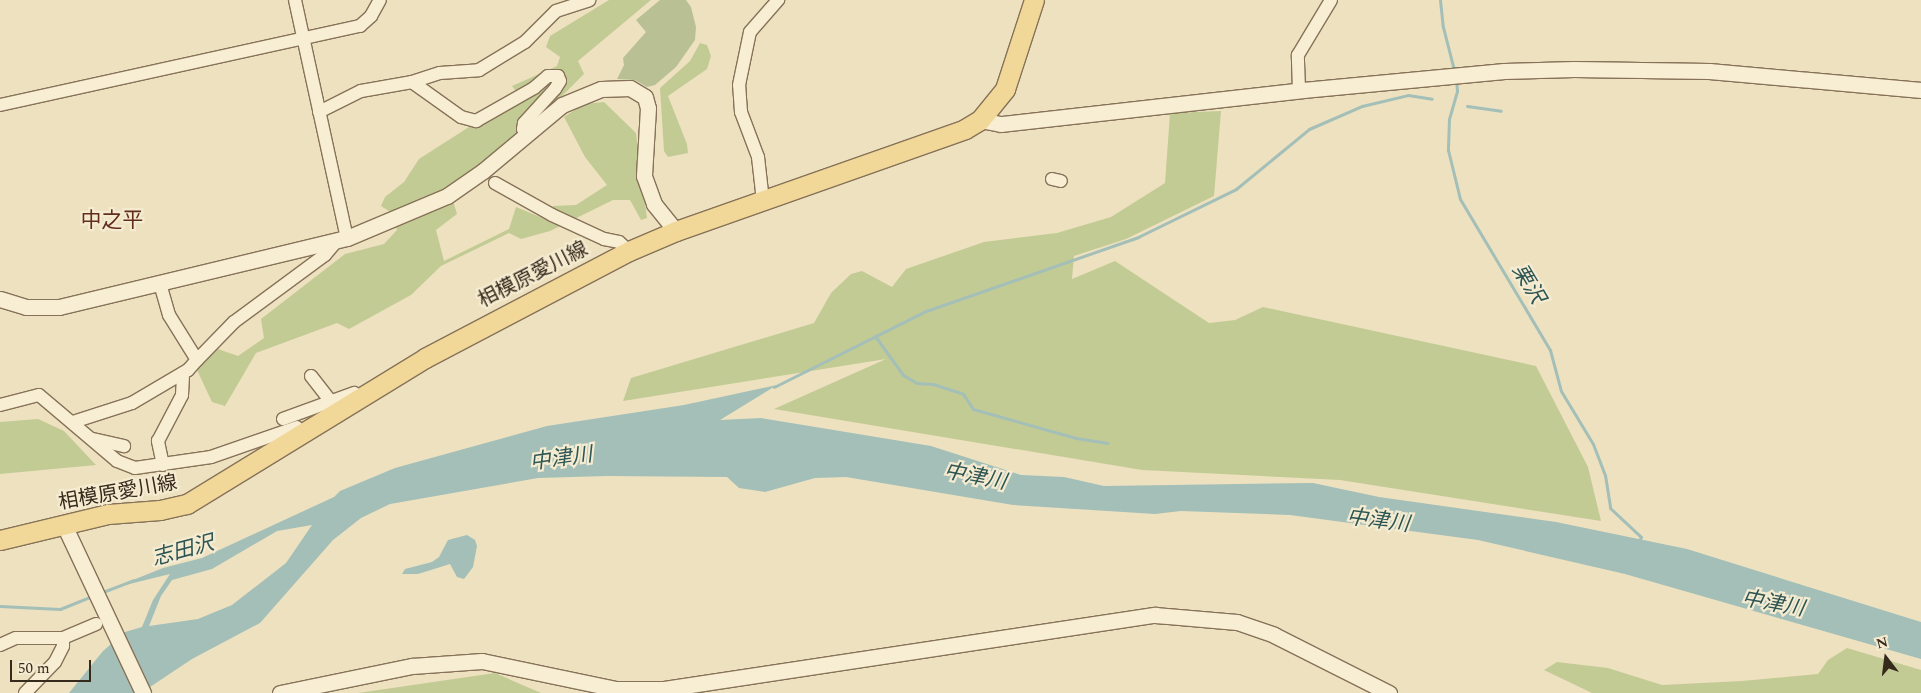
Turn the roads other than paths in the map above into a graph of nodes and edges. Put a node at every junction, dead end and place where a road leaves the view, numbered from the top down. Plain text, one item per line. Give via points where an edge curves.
1 (295, 0) edge
2 (380, 0) edge
3 (589, 0) edge
4 (778, 0) edge
5 (1034, 0) edge
6 (1330, 0) edge
7 (303, 39) junction
8 (412, 82) junction
9 (1299, 90) junction
10 (1921, 90) edge
11 (0, 105) edge
12 (319, 112) junction
13 (980, 120) junction
14 (528, 133) junction
15 (495, 183) dead end
16 (763, 201) junction
17 (676, 231) junction
18 (342, 240) junction
19 (628, 251) junction
20 (160, 284) junction
21 (0, 299) edge
22 (197, 360) junction
23 (183, 373) junction
24 (311, 376) dead end
25 (372, 392) junction
26 (331, 402) junction
27 (0, 405) edge
28 (283, 419) dead end
29 (73, 422) junction
30 (320, 424) junction
31 (93, 439) junction
32 (124, 446) dead end
33 (163, 464) junction
34 (66, 531) junction
35 (0, 540) edge
36 (96, 624) dead end
37 (63, 638) junction
38 (0, 645) edge
39 (25, 693) edge
40 (142, 693) edge
41 (280, 693) edge
42 (1389, 693) edge

1 - 7 street
2 - 7 street via 366,23
3 - 8 street via 556,11 525,42 479,70 440,73
4 - 16 street via 750,32 739,85 742,112 758,157
5 - 13 main road, 相模原愛川線 via 1005,89
6 - 9 street via 1298,55
7 - 11 street
7 - 12 street
8 - 12 street via 350,94
8 - 14 street via 461,117 476,121 534,88 548,76 558,76 560,81 555,89 524,123 523,128
9 - 10 street via 1566,69 1670,69
9 - 13 street via 1001,124
12 - 18 street
13 - 16 main road, 相模原愛川線 via 948,136
14 - 17 street via 562,105 584,93 619,87 638,90 645,97 648,108 643,162 647,187 654,204
14 - 18 street via 447,196
15 - 19 street via 552,215 604,239 619,242
16 - 17 main road, 相模原愛川線
17 - 19 main road, 相模原愛川線
18 - 20 street
18 - 22 street via 234,322
19 - 25 main road, 相模原愛川線 via 482,326
20 - 21 street via 59,306 26,308
20 - 22 street via 169,315
22 - 23 street
23 - 29 street via 132,403
23 - 33 street via 182,395 158,441
24 - 26 street
25 - 26 street via 366,387
25 - 30 main road, 相模原愛川線
26 - 28 street
27 - 29 street via 39,395
29 - 31 street
30 - 33 street via 313,418 287,433 211,457
30 - 34 main road, 相模原愛川線 via 187,504 160,510 108,514
31 - 32 street
31 - 33 street via 127,466 145,468
34 - 35 main road, 相模原愛川線
34 - 40 street
36 - 37 street
37 - 38 street via 16,638
37 - 39 street via 63,646 55,662
41 - 42 street via 412,666 482,661 616,689 664,689 1155,615 1237,622 1290,643

